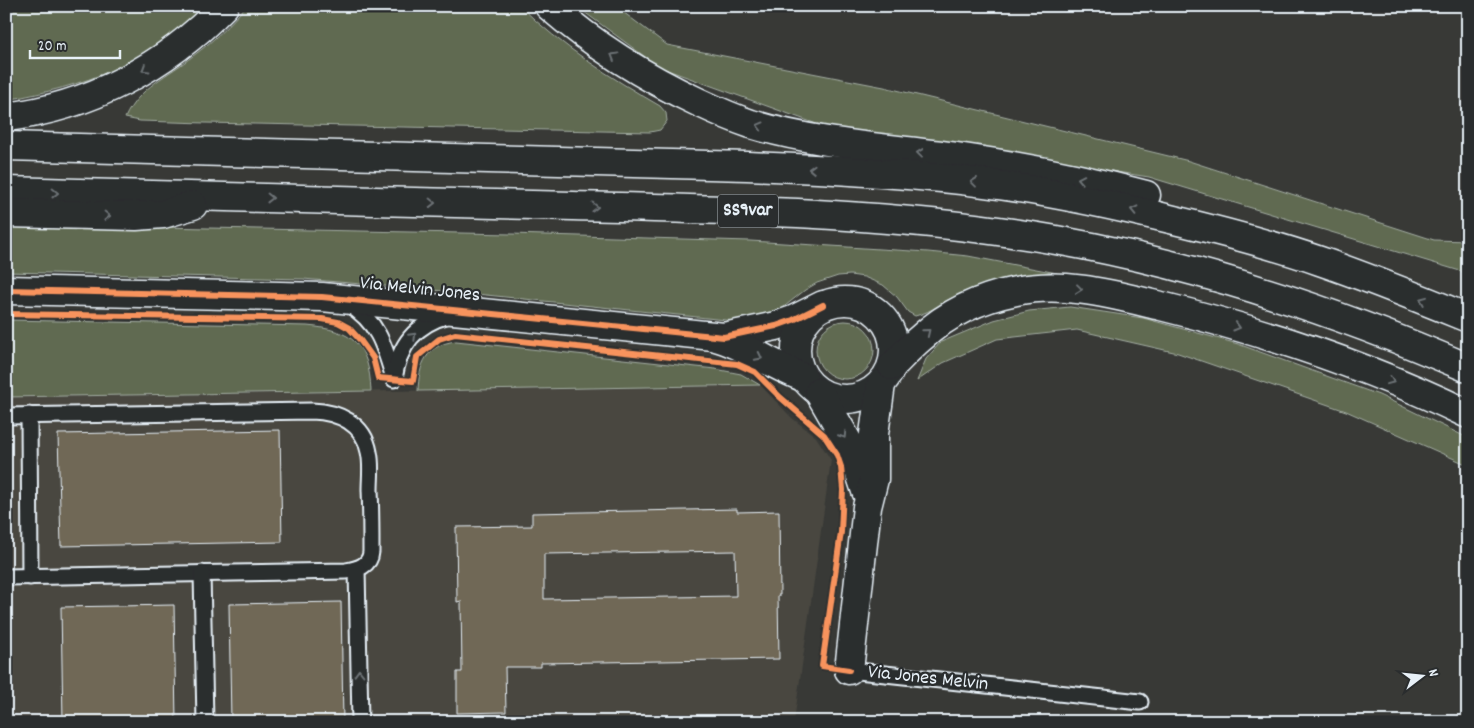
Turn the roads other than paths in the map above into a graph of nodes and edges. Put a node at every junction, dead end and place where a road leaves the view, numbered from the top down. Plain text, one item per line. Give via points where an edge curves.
1 (224, 6) edge
2 (549, 6) edge
3 (6, 118) edge
4 (6, 146) edge
5 (6, 191) edge
6 (238, 198) junction
7 (6, 213) edge
8 (1275, 247) junction
9 (6, 290) edge
10 (322, 297) junction
11 (823, 305) junction
12 (482, 313) junction
13 (1468, 318) edge
14 (716, 337) junction
15 (1468, 368) edge
16 (886, 375) junction
17 (811, 385) junction
18 (1468, 414) edge
19 (29, 415) junction
20 (6, 416) edge
21 (867, 507) junction
22 (357, 569) junction
23 (202, 573) junction
24 (30, 576) junction
25 (6, 577) edge
26 (849, 670) joint
27 (1140, 702) dead end
28 (205, 722) edge
29 (360, 722) edge

1 -> 3 main road via 191,38 123,82 75,103
8 -> 2 main road via 1170,202 1099,183 973,160 828,141 749,123 641,73 596,45
8 -> 4 main road, SS9var via 1079,199 916,175 755,167
5 -> 6 main road, SS9var
7 -> 6 main road via 150,216 210,200
6 -> 15 main road, SS9var via 826,214 989,229 1127,255 1259,289 1354,322
13 -> 8 main road, SS9var
9 - 10 main road, Via Melvin Jones
10 - 12 main road, Via Melvin Jones
10 -> 12 lane via 343,302 364,316 383,342 394,379 399,354 420,329 446,316
11 - 14 main road, Via Melvin Jones via 776,326
11 - 16 main road, Via Jones Melvin via 853,301 880,315 894,343
11 - 17 main road, Via Jones Melvin via 807,318 795,346 796,357
12 - 14 main road, Via Melvin Jones
14 -> 17 main road, Via Melvin Jones via 730,341
16 - 17 main road via 872,392 851,400 829,397
16 -> 18 main road via 932,328 962,310 1016,291 1071,288 1177,310 1290,344
16 - 21 main road, Via Jones Melvin via 874,434 874,479
17 -> 21 main road, Via Jones Melvin via 855,458 866,492
19 - 20 lane
19 - 22 lane via 322,411 348,419 362,434 370,457 371,556
19 - 24 lane
21 - 26 main road, Via Jones Melvin
22 - 23 lane
29 -> 22 lane
23 - 24 lane
23 - 28 lane
24 - 25 lane
26 - 27 lane, Via Jones Melvin

